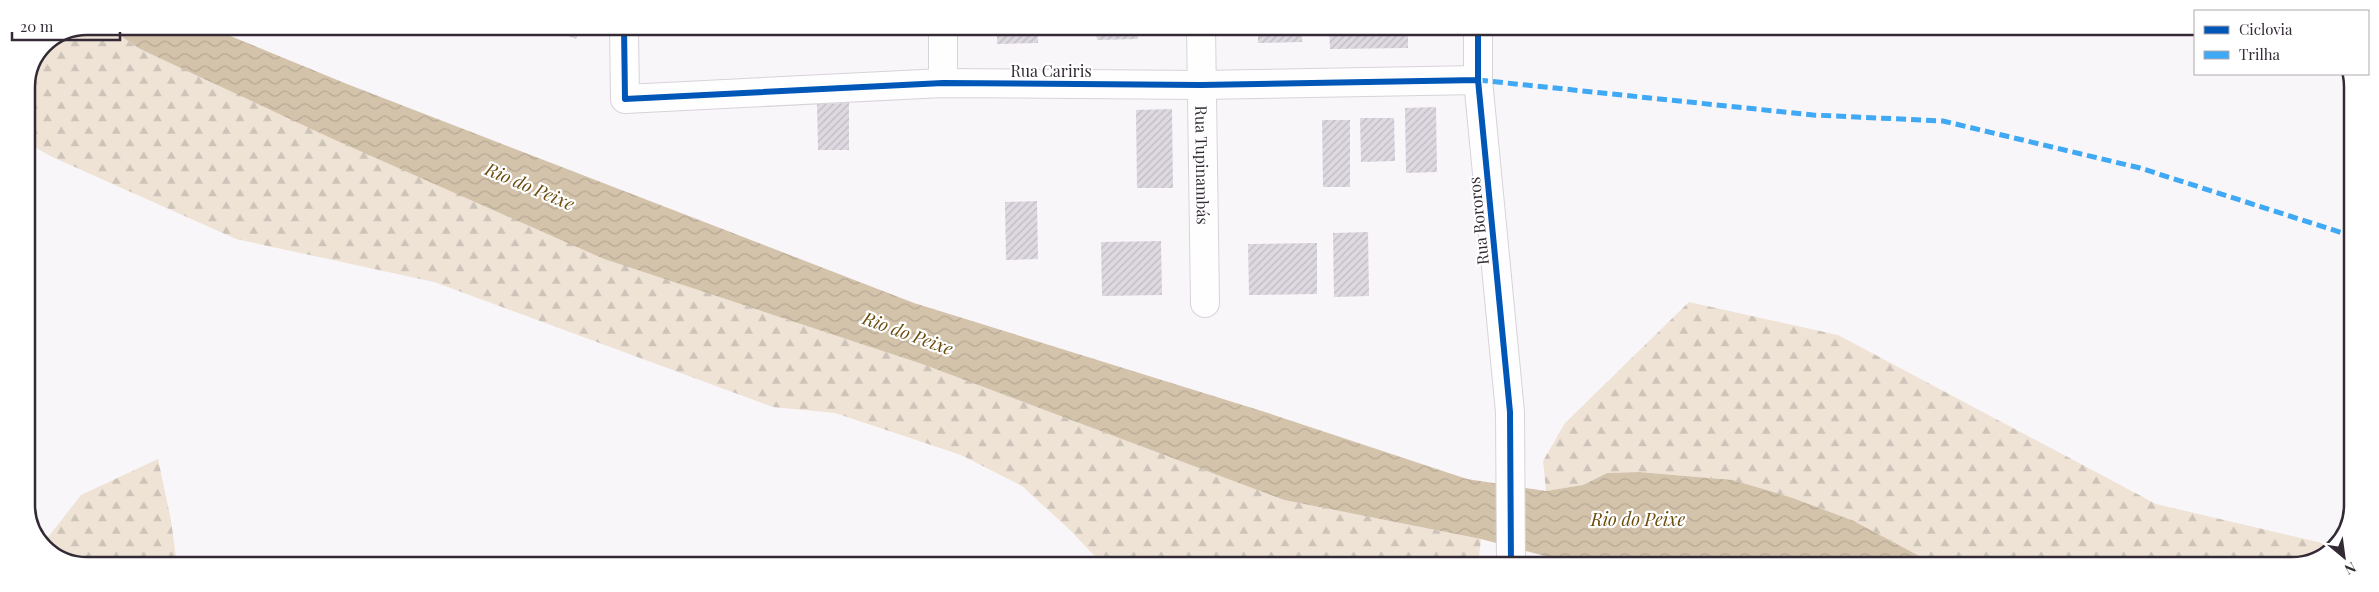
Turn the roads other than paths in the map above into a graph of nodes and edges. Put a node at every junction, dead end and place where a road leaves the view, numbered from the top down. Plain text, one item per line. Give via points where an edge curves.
1 (624, 35) edge
2 (943, 35) edge
3 (1201, 35) edge
4 (1478, 35) edge
5 (1478, 80) junction
6 (943, 83) junction
7 (1201, 85) junction
8 (1205, 303) dead end
9 (1511, 557) edge

1 - 6 street, Rua Cariris via 625,99
2 - 6 street
3 - 7 street, Rua Tupinambás
4 - 5 street, Rua Bororos
5 - 7 street, Rua Cariris
5 - 9 street, Rua Bororos via 1510,412
6 - 7 street, Rua Cariris
7 - 8 street, Rua Tupinambás

